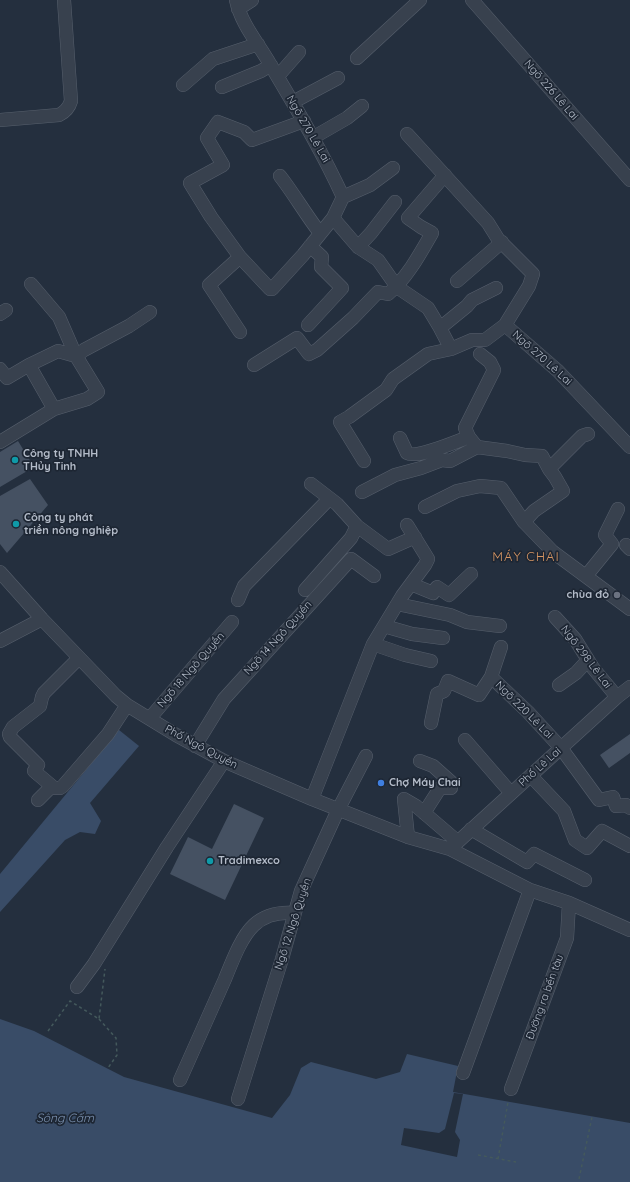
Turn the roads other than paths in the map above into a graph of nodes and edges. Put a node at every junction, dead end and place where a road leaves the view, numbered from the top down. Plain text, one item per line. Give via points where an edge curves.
1 (64, 0) edge
2 (252, 0) edge
3 (420, 0) edge
4 (472, 0) edge
5 (237, 4) edge
6 (258, 44) junction
7 (299, 52) dead end
8 (357, 58) dead end
9 (274, 71) junction
10 (338, 78) dead end
11 (183, 86) dead end
12 (222, 88) dead end
13 (293, 102) junction
14 (362, 106) dead end
15 (0, 120) edge
16 (304, 121) junction
17 (407, 134) dead end
18 (314, 137) junction
19 (393, 168) dead end
20 (445, 175) junction
21 (280, 176) dead end
22 (630, 180) edge
23 (344, 197) junction
24 (395, 202) dead end
25 (333, 218) junction
26 (320, 233) junction
27 (502, 242) junction
28 (310, 246) junction
29 (358, 247) junction
30 (240, 257) junction
31 (457, 281) dead end
32 (31, 284) dead end
33 (397, 287) junction
34 (496, 288) dead end
35 (150, 312) dead end
36 (308, 325) dead end
37 (505, 325) junction
38 (440, 328) junction
39 (240, 332) dead end
40 (451, 349) junction
41 (480, 354) dead end
42 (76, 356) junction
43 (29, 365) junction
44 (254, 365) dead end
45 (0, 369) edge
46 (54, 409) junction
47 (588, 434) dead end
48 (2, 436) edge
49 (400, 438) dead end
50 (473, 442) junction
51 (630, 447) edge
52 (364, 461) dead end
53 (549, 469) junction
54 (311, 484) dead end
55 (362, 492) dead end
56 (329, 498) junction
57 (425, 507) dead end
58 (618, 509) dead end
59 (524, 522) junction
60 (407, 525) dead end
61 (357, 526) junction
62 (415, 537) junction
63 (0, 572) edge
64 (471, 574) dead end
65 (374, 576) dead end
66 (586, 576) junction
67 (411, 584) junction
68 (305, 590) dead end
69 (238, 600) dead end
70 (397, 604) junction
71 (630, 609) edge
72 (555, 617) dead end
73 (42, 619) junction
74 (232, 622) dead end
75 (384, 626) junction
76 (500, 626) dead end
77 (443, 638) dead end
78 (0, 641) edge
79 (373, 644) junction
80 (501, 647) dead end
81 (79, 658) junction
82 (588, 660) junction
83 (431, 661) dead end
84 (491, 677) junction
85 (559, 685) dead end
86 (630, 687) edge
87 (617, 697) junction
88 (128, 705) junction
89 (150, 718) junction
90 (431, 723) dead end
91 (465, 740) dead end
92 (195, 746) junction
93 (561, 748) junction
94 (366, 756) dead end
95 (224, 761) junction
96 (420, 761) dead end
97 (531, 776) junction
98 (53, 787) junction
99 (512, 793) junction
100 (312, 799) junction
101 (38, 800) dead end
102 (630, 808) edge
103 (338, 810) junction
104 (424, 813) junction
105 (471, 829) junction
106 (408, 837) junction
107 (454, 845) junction
108 (630, 846) edge
109 (585, 880) dead end
110 (530, 890) junction
111 (569, 903) junction
112 (294, 913) junction
113 (630, 930) edge
114 (77, 987) dead end
115 (463, 1073) dead end
116 (180, 1080) dead end
117 (511, 1089) dead end
118 (238, 1099) dead end

1 - 15 street via 71,101 69,107 59,115
2 - 5 street
3 - 8 street
4 - 22 street, Ngõ 226 Lê Lai
5 - 6 street, Ngõ 270 Lê Lai via 246,27
6 - 9 street, Ngõ 270 Lê Lai
6 - 11 street via 213,58
7 - 9 street
9 - 12 street via 261,71
9 - 13 street, Ngõ 270 Lê Lai
10 - 13 street
13 - 16 street, Ngõ 270 Lê Lai
14 - 18 street
16 - 18 street, Ngõ 270 Lê Lai
16 - 30 street via 252,140 244,132 218,122 206,138 223,165 190,183 210,217
17 - 20 street
18 - 23 street, Ngõ 270 Lê Lai
19 - 23 street via 370,185
20 - 27 street
20 - 33 street via 408,218 432,233
21 - 26 street
23 - 25 street
24 - 29 street
25 - 26 street
25 - 29 street
26 - 28 street
27 - 31 street
27 - 37 street via 533,275
28 - 30 street via 271,289
28 - 36 street via 322,257 321,267 342,288
29 - 33 street via 378,260
30 - 39 street via 209,285
32 - 42 street via 59,317
33 - 38 street via 428,308
33 - 44 street via 388,294 378,292 317,350 309,354 297,338
34 - 38 street via 472,300
35 - 42 street
37 - 40 street, Ngõ 270 Lê Lai via 485,340 472,340
37 - 51 street, Ngõ 270 Lê Lai via 558,371
38 - 40 street
40 - 52 street, Ngõ 270 Lê Lai via 428,354 393,379 386,390 340,422
41 - 50 street via 490,362 494,370 465,428
42 - 43 street via 58,351
42 - 46 street via 98,392 87,399
43 - 45 street via 7,378
43 - 46 street
46 - 48 street
47 - 53 street via 582,436
49 - 50 street via 407,453 412,455
50 - 53 street via 525,455 542,456
50 - 55 street via 450,461 442,460 395,475
53 - 59 street via 563,491 534,511
54 - 56 street
56 - 61 street
56 - 69 street via 244,586
57 - 59 street via 456,491 480,486 501,488
58 - 66 street via 605,535 612,544
59 - 66 street via 552,552
60 - 62 street
61 - 62 street via 388,549
61 - 68 street via 351,538
62 - 67 street via 428,559
63 - 73 street, Phố Ngô Quyền
64 - 67 street via 449,595 437,587 433,593
65 - 92 street, Ngõ 14 Ngô Quyền via 351,558 224,699
66 - 71 street
67 - 70 street
70 - 75 street
70 - 76 street via 450,615 467,622
72 - 82 street, Ngõ 298 Lê Lai via 575,639
73 - 78 street
73 - 81 street, Phố Ngô Quyền
74 - 89 street, Ngõ 18 Ngô Quyền
75 - 77 street via 412,634
75 - 79 street
79 - 83 street via 405,656
79 - 100 street
80 - 84 street
81 - 88 street, Phố Ngô Quyền
81 - 98 street via 43,694 40,706 13,727 9,734 38,765 34,771
82 - 85 street via 576,673
82 - 87 street, Ngõ 298 Lê Lai
84 - 90 street, Ngõ 220 Lê Lai via 479,695 448,681 444,692 437,694
84 - 93 street, Ngõ 220 Lê Lai
86 - 87 street, Phố Lê Lai
87 - 93 street, Phố Lê Lai
88 - 89 street, Phố Ngô Quyền
88 - 98 street via 104,739 63,786
89 - 92 street, Phố Ngô Quyền
91 - 99 street
92 - 95 street, Phố Ngô Quyền
93 - 97 street, Phố Lê Lai
93 - 102 street, Ngõ 220 Lê Lai via 599,800 613,797 616,806 626,805
94 - 103 street, Ngõ 12 Ngô Quyền
95 - 100 street, Phố Ngô Quyền
95 - 114 street
96 - 104 street via 433,766 451,782 451,788 440,788
97 - 99 street, Phố Lê Lai
97 - 108 street via 564,811 575,840 587,848 602,831
98 - 101 street
99 - 105 street, Phố Lê Lai
100 - 103 street, Phố Ngô Quyền
103 - 106 street, Phố Ngô Quyền
103 - 112 street, Ngõ 12 Ngô Quyền via 301,891
104 - 106 street via 404,798
104 - 107 street
105 - 107 street, Phố Lê Lai
105 - 109 street via 527,862 534,854
106 - 107 street, Phố Ngô Quyền
107 - 110 street
110 - 111 street
110 - 115 street
111 - 113 street
111 - 117 street, Đường ra bến tàu via 567,938
112 - 116 street via 281,913 264,919 249,931 237,951
112 - 118 street, Ngõ 12 Ngô Quyền

